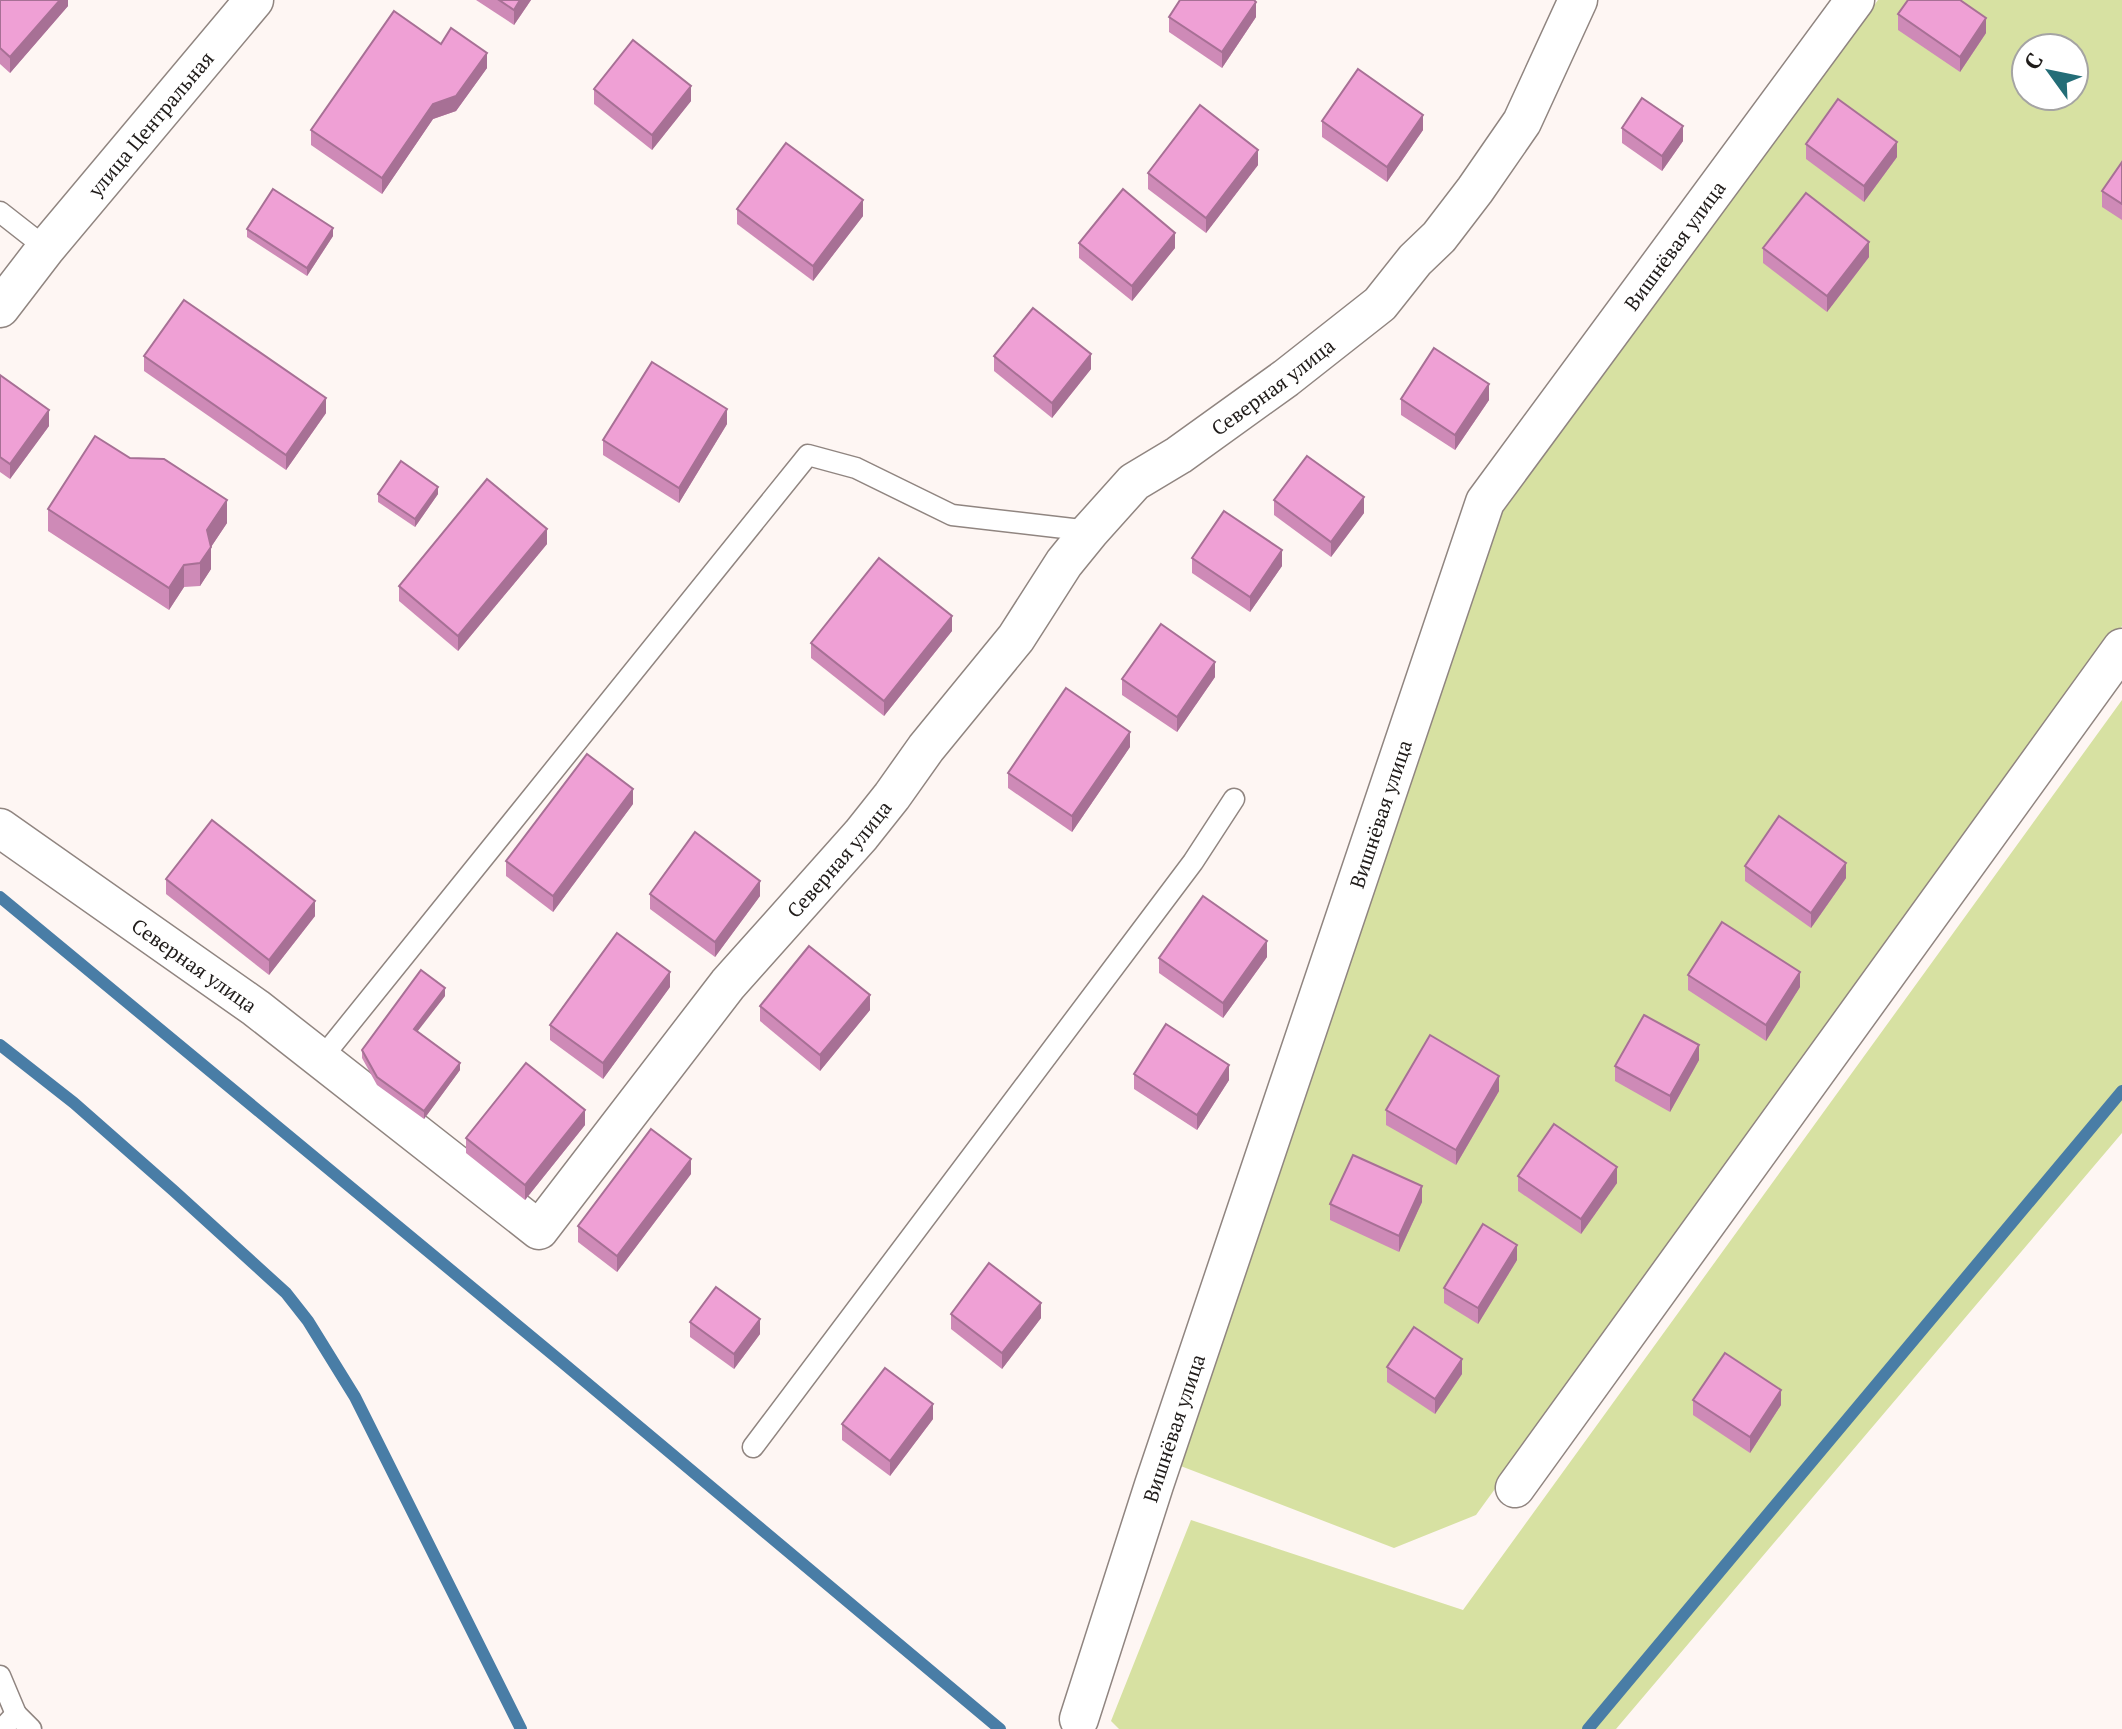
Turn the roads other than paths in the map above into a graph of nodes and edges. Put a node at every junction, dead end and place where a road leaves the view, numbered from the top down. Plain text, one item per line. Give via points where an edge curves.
1 (254, 0) edge
2 (1578, 0) edge
3 (1855, 0) edge
4 (0, 212) edge
5 (46, 248) junction
6 (0, 308) edge
7 (1090, 531) junction
8 (2122, 648) edge
9 (1234, 799) dead end
10 (0, 828) edge
11 (321, 1059) junction
12 (753, 1447) dead end
13 (1515, 1488) dead end
14 (0, 1676) edge
15 (1079, 1719) dead end
16 (9, 1721) edge
17 (31, 1729) edge

1 - 5 street, улица Центральная
2 - 7 street, Северная улица via 1522,122 1439,237 1380,304 1286,378 1134,482
3 - 15 street, Вишнёвая улица via 1485,502
4 - 5 lane
5 - 6 street, улица Центральная
7 - 11 lane via 952,515 856,468 808,455
7 - 11 street, Северная улица via 1016,638 892,796 728,984 539,1230
8 - 13 street
9 - 12 lane via 1193,862
10 - 11 street, Северная улица
14 - 16 lane
16 - 17 lane

